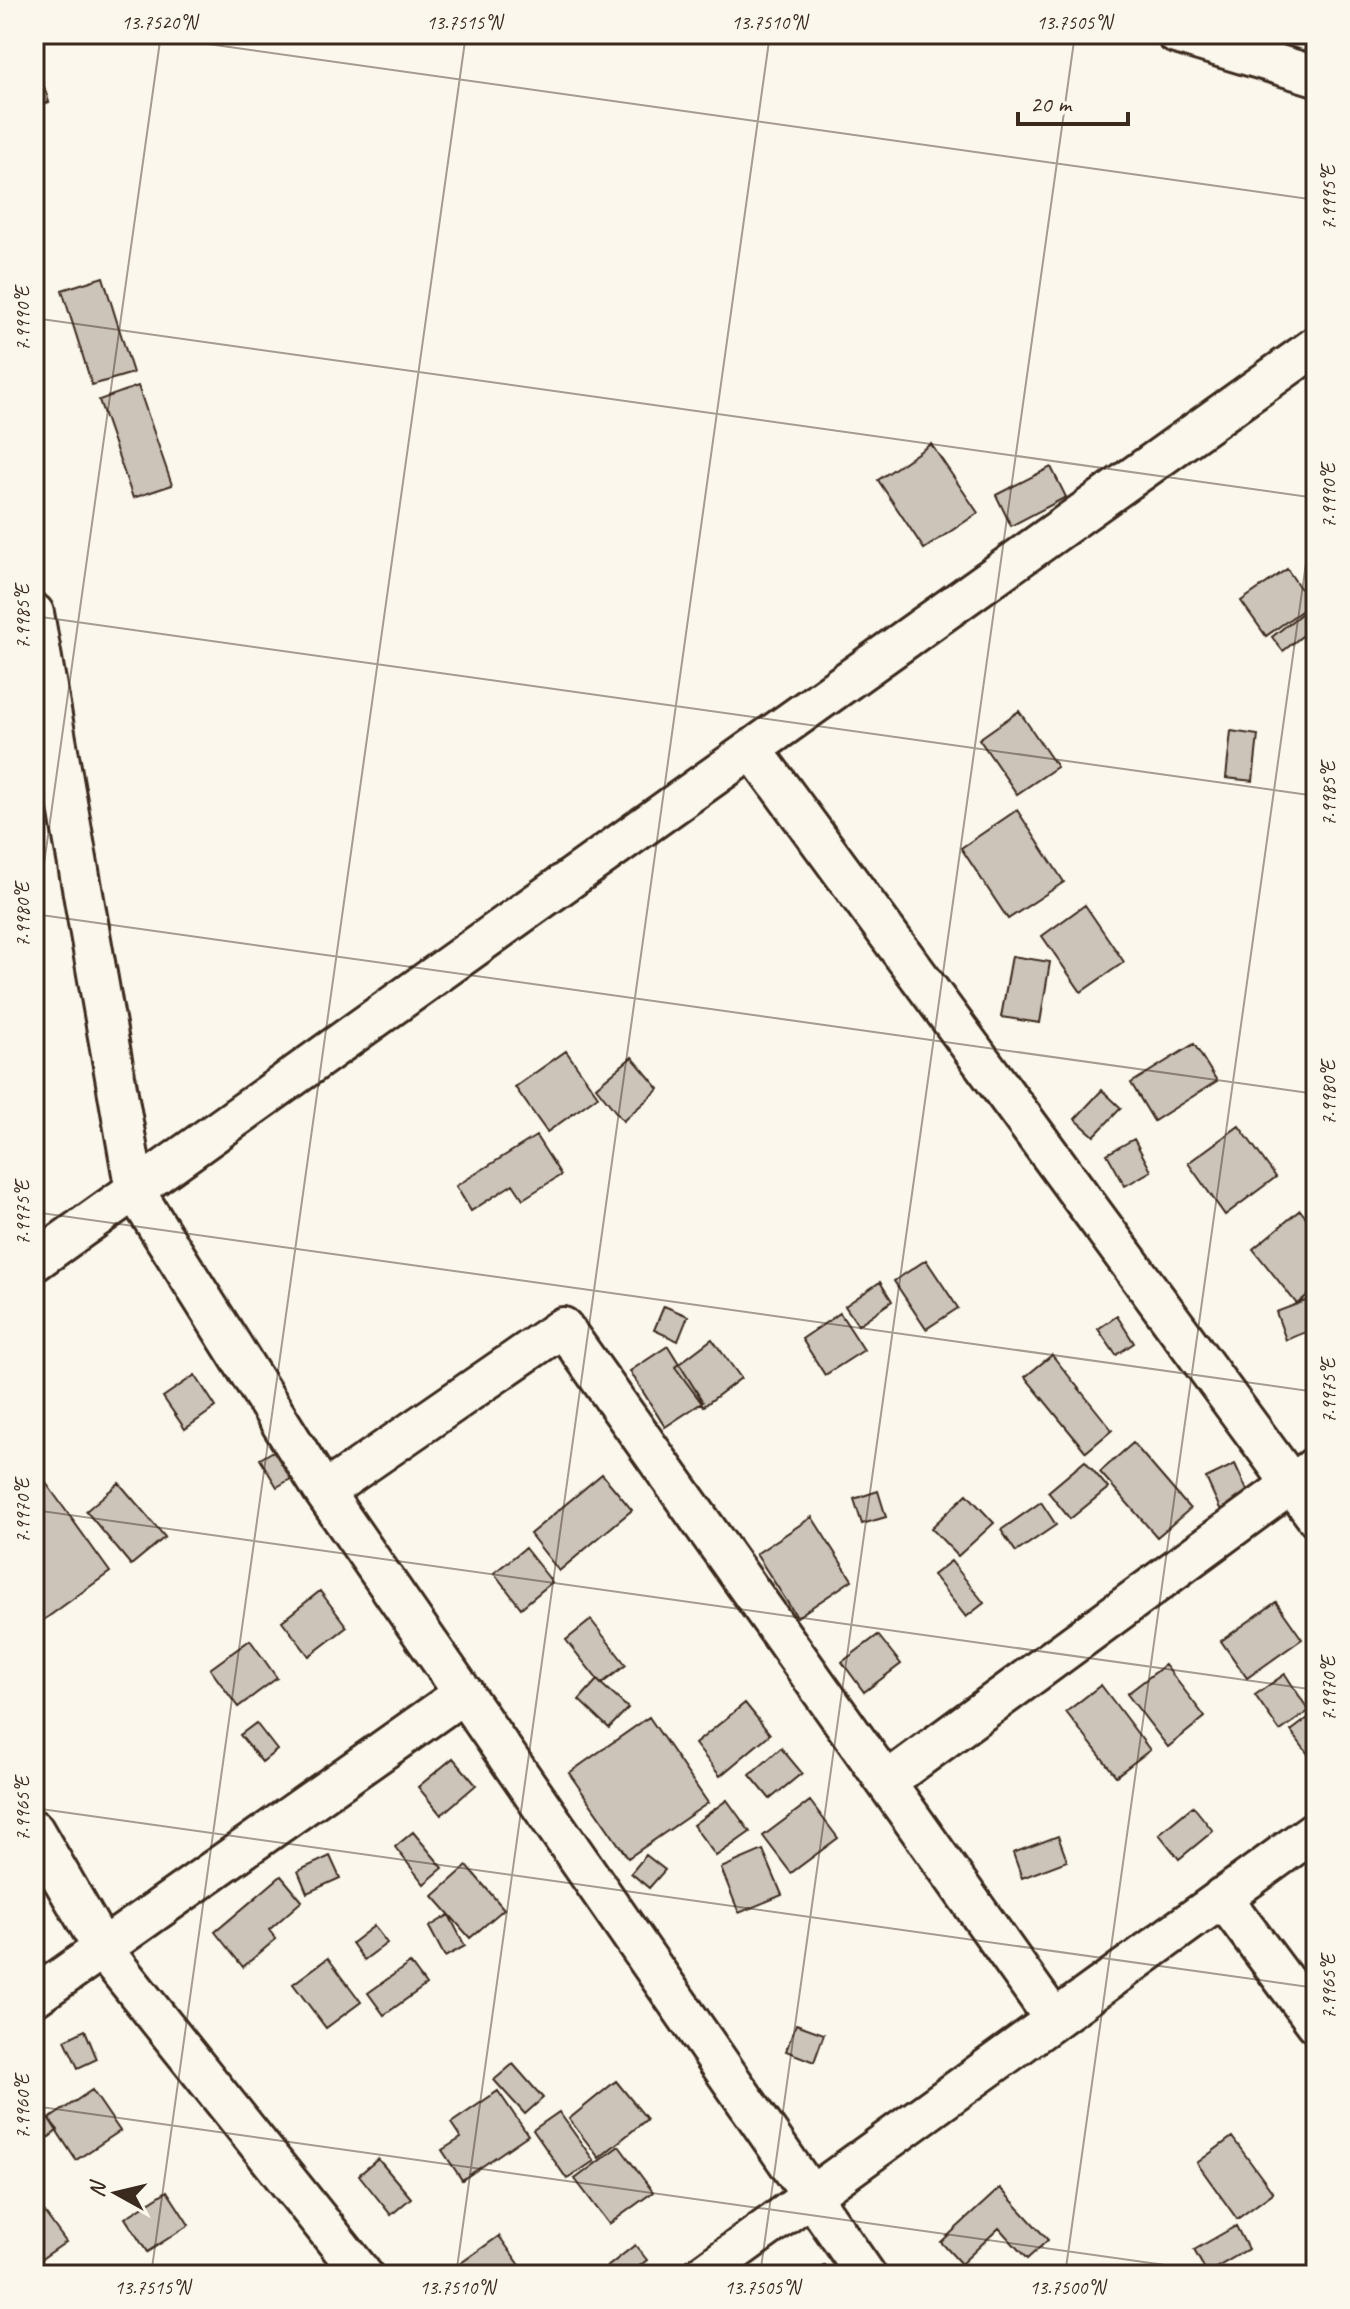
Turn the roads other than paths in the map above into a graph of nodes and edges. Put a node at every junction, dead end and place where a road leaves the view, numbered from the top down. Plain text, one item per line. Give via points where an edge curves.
1 (1176, 34) edge
2 (1316, 76) edge
3 (1316, 346) edge
4 (34, 613) edge
5 (752, 749) junction
6 (135, 1191) junction
7 (34, 1262) edge
8 (1304, 1475) edge
9 (324, 1492) junction
10 (1316, 1517) edge
11 (464, 1693) junction
12 (886, 1782) junction
13 (34, 1830) edge
14 (1316, 1830) edge
15 (1222, 1897) junction
16 (104, 1951) junction
17 (34, 1997) edge
18 (1054, 2019) junction
19 (1316, 2023) edge
20 (811, 2195) junction
21 (363, 2275) edge
22 (702, 2275) edge
23 (866, 2275) edge

1 - 2 street
3 - 5 street
4 - 6 street
5 - 6 street
5 - 8 street
6 - 7 street
6 - 9 street
8 - 10 street
8 - 12 street
9 - 11 street
9 - 12 street via 563,1327
11 - 16 street
11 - 20 street
12 - 18 street
13 - 16 street
14 - 15 street
15 - 18 street
15 - 19 street
16 - 17 street
16 - 21 street
18 - 20 street
20 - 22 street
20 - 23 street

